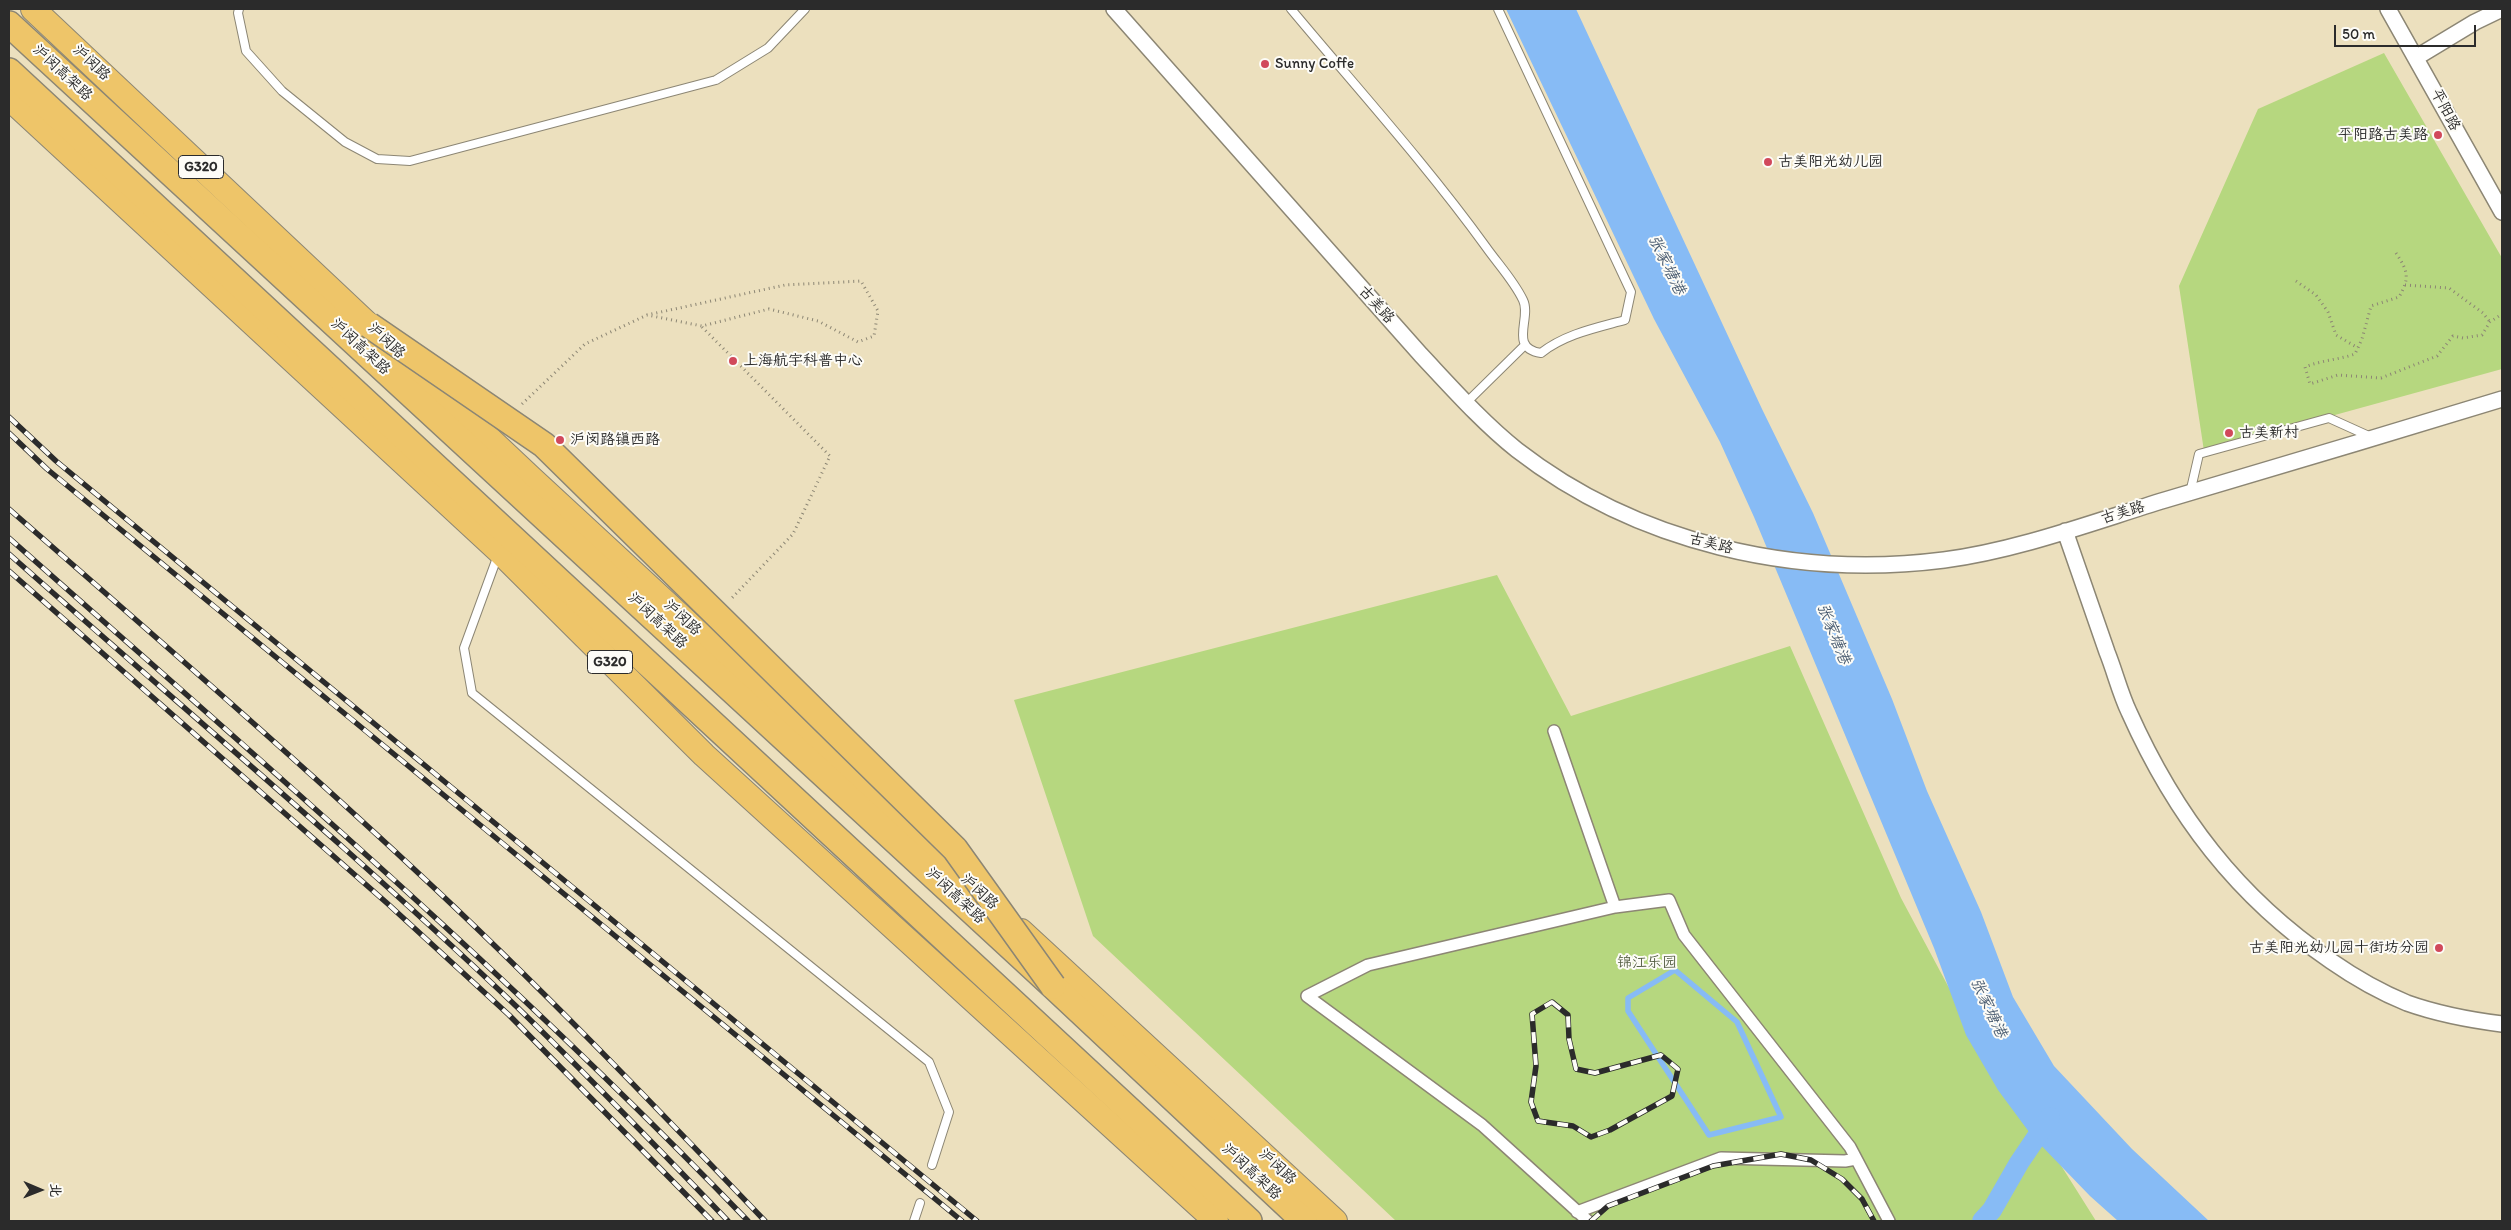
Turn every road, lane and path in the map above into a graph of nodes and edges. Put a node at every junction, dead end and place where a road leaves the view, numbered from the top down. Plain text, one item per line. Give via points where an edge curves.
1 (33, 9) edge
2 (239, 9) edge
3 (805, 9) edge
4 (1114, 9) edge
5 (1291, 9) edge
6 (1498, 9) edge
7 (2388, 9) edge
8 (2502, 9) edge
9 (9, 24) edge
10 (2417, 57) junction
11 (9, 71) edge
12 (9, 98) edge
13 (2502, 212) edge
14 (2396, 253) dead end
15 (2296, 281) dead end
16 (2405, 285) junction
17 (2502, 314) edge
18 (647, 315) junction
19 (2490, 322) junction
20 (369, 325) junction
21 (702, 326) junction
22 (1525, 345) junction
23 (2358, 348) junction
24 (2502, 399) edge
25 (1466, 403) junction
26 (515, 410) dead end
27 (2372, 438) junction
28 (2190, 493) junction
29 (2065, 530) junction
30 (499, 551) junction
31 (724, 606) dead end
32 (1554, 731) dead end
33 (1615, 907) junction
34 (1053, 986) junction
35 (2502, 1024) edge
36 (1856, 1159) junction
37 (932, 1165) dead end
38 (920, 1203) dead end
39 (1577, 1212) junction
40 (914, 1221) edge
41 (1216, 1221) edge
42 (1249, 1221) edge
43 (1304, 1221) edge
44 (1335, 1221) edge
45 (1588, 1221) edge
46 (1889, 1221) edge

1 - 20 main road, 沪闵路 / G320
2 - 3 lane via 246,51 282,91 345,142 377,158 410,161 716,80 768,48
4 - 25 street, 古美路
5 - 22 lane via 1460,211 1524,301 1522,330
6 - 22 lane via 1631,292 1625,320 1576,333 1541,353 1532,352
7 - 10 street, 平阳路
8 - 10 street
9 - 34 highway, 沪闵高架路, bridge
10 - 13 street, 平阳路
11 - 42 highway
12 - 30 main road, G320
14 - 16 path via 2407,268
15 - 23 path via 2316,295 2328,312 2336,335
16 - 19 path via 2449,288
16 - 23 path via 2398,297 2371,306
17 - 19 path
18 - 21 path
18 - 21 path via 785,284 861,281 878,311 874,336 858,342 818,321 769,309
18 - 26 path via 585,344
19 - 23 path via 2482,335 2453,336 2437,356 2381,378 2338,375 2310,384 2305,367 2321,360 2355,354
20 - 34 highway, bridge via 544,445 954,849
20 - 44 main road, 沪闵路 / G320
21 - 31 path via 830,456 793,534
22 - 25 lane
24 - 27 street, 古美路
25 - 29 street, 古美路 via 1518,450 1570,485 1617,511 1668,533 1710,546 1854,564 1946,560 1993,551
27 - 28 street, 古美路
27 - 28 lane via 2329,418 2200,454
28 - 29 street, 古美路
29 - 35 street via 2128,711 2154,763 2218,861 2255,900 2302,941 2356,978 2406,1002 2459,1018
30 - 37 lane via 464,648 472,693 929,1062 949,1112
30 - 41 main road, G320 via 704,755
32 - 33 street
33 - 36 street via 1669,900 1684,935 1844,1139
33 - 39 street via 1368,965 1308,996 1482,1125
34 - 43 highway, 沪闵高架路
36 - 39 street via 1721,1158
36 - 46 street
38 - 40 lane
39 - 45 street

